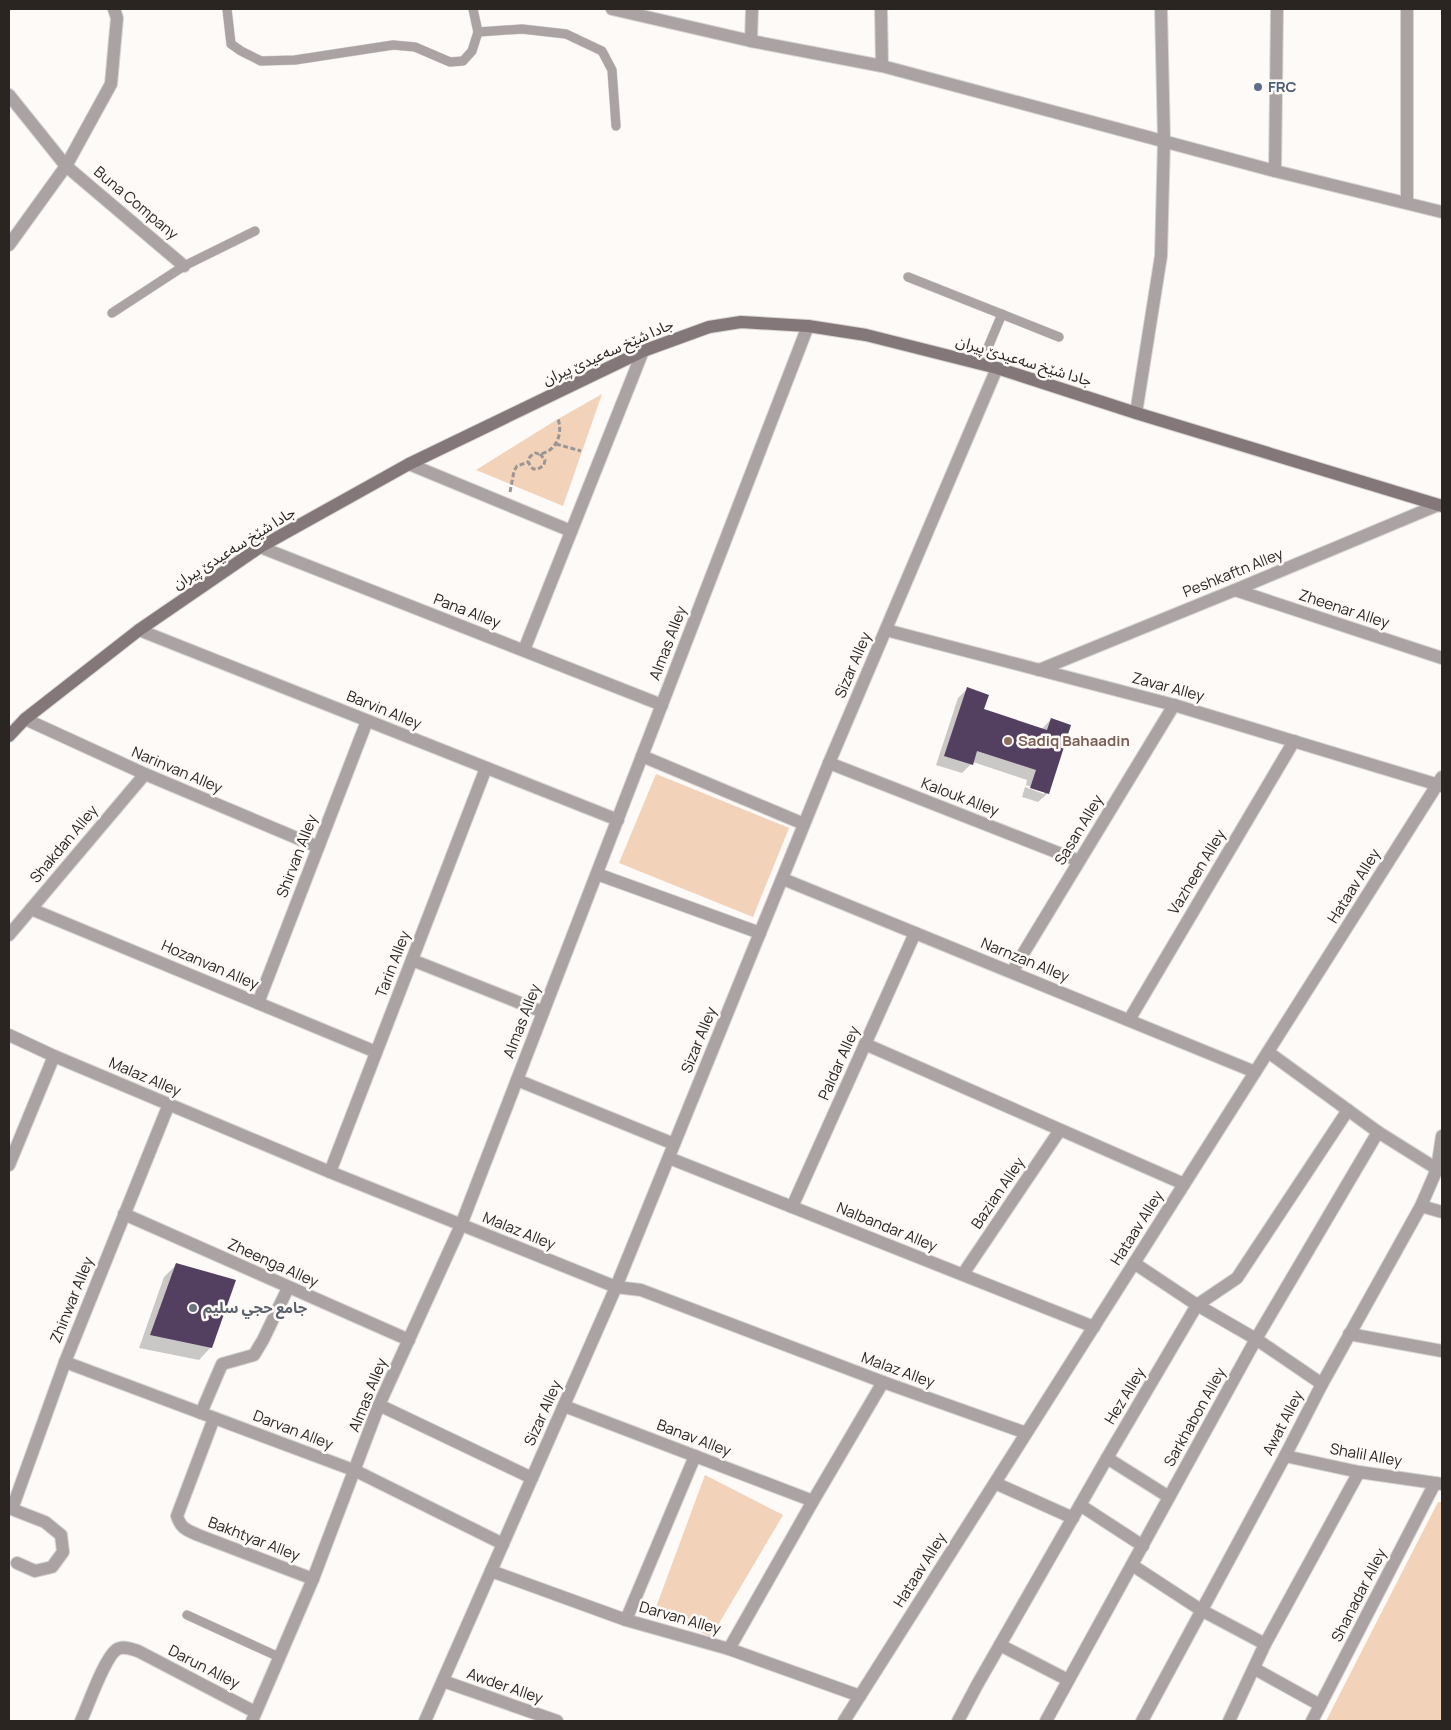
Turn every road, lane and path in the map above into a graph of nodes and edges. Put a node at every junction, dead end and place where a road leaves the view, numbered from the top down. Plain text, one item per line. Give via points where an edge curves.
1 (114, 9) edge
2 (227, 9) edge
3 (473, 9) edge
4 (612, 9) edge
5 (752, 9) edge
6 (881, 9) edge
7 (1161, 9) edge
8 (1277, 9) edge
9 (1407, 9) edge
10 (629, 11) edge
11 (478, 32) junction
12 (751, 41) junction
13 (882, 66) junction
14 (9, 96) edge
15 (616, 126) dead end
16 (1164, 140) junction
17 (66, 166) junction
18 (1275, 171) junction
19 (1407, 203) junction
20 (1442, 212) edge
21 (254, 231) dead end
22 (9, 245) edge
23 (184, 266) junction
24 (908, 277) dead end
25 (112, 313) dead end
26 (1002, 314) junction
27 (808, 326) junction
28 (1059, 338) dead end
29 (643, 351) junction
30 (981, 364) junction
31 (997, 368) junction
32 (1136, 413) junction
33 (558, 419) dead end
34 (556, 444) junction
35 (581, 451) dead end
36 (540, 454) junction
37 (528, 462) junction
38 (409, 464) junction
39 (507, 504) junction
40 (1440, 505) edge
41 (571, 531) junction
42 (260, 547) junction
43 (1235, 590) junction
44 (139, 630) junction
45 (886, 630) junction
46 (524, 650) junction
47 (1442, 658) edge
48 (1040, 670) junction
49 (662, 705) junction
50 (1174, 705) junction
51 (24, 719) junction
52 (367, 721) junction
53 (9, 736) edge
54 (1294, 741) junction
55 (642, 756) junction
56 (829, 763) junction
57 (486, 768) junction
58 (145, 774) junction
59 (1441, 782) edge
60 (618, 820) junction
61 (804, 824) junction
62 (318, 847) junction
63 (1078, 861) junction
64 (597, 874) junction
65 (783, 879) junction
66 (31, 909) junction
67 (760, 933) junction
68 (915, 933) junction
69 (9, 935) edge
70 (412, 960) junction
71 (1012, 972) junction
72 (258, 1003) junction
73 (543, 1012) junction
74 (1129, 1020) junction
75 (9, 1035) edge
76 (865, 1044) junction
77 (376, 1052) junction
78 (1268, 1052) junction
79 (54, 1056) junction
80 (1255, 1072) junction
81 (517, 1080) junction
82 (169, 1104) junction
83 (1348, 1110) junction
84 (1060, 1130) junction
85 (1378, 1132) junction
86 (1442, 1136) edge
87 (674, 1144) junction
88 (669, 1158) junction
89 (9, 1165) edge
90 (1437, 1169) junction
91 (330, 1172) junction
92 (1184, 1184) junction
93 (1421, 1206) junction
94 (792, 1207) junction
95 (1442, 1212) edge
96 (124, 1214) junction
97 (461, 1225) junction
98 (1134, 1263) junction
99 (963, 1274) junction
100 (616, 1287) junction
101 (288, 1288) junction
102 (1198, 1305) junction
103 (1094, 1327) junction
104 (1349, 1334) junction
105 (1256, 1339) junction
106 (409, 1340) junction
107 (1442, 1350) edge
108 (66, 1362) junction
109 (883, 1382) junction
110 (1322, 1384) junction
111 (379, 1405) junction
112 (564, 1406) junction
113 (201, 1413) junction
114 (214, 1418) junction
115 (1026, 1433) junction
116 (695, 1456) junction
117 (1285, 1456) junction
118 (1107, 1458) junction
119 (356, 1471) junction
120 (1359, 1472) junction
121 (532, 1478) junction
122 (994, 1483) junction
123 (1439, 1484) edge
124 (1169, 1497) junction
125 (813, 1501) junction
126 (1080, 1505) junction
127 (10, 1509) edge
128 (1073, 1518) junction
129 (503, 1544) junction
130 (1142, 1546) junction
131 (17, 1563) dead end
132 (1132, 1564) junction
133 (491, 1571) junction
134 (313, 1579) junction
135 (1201, 1610) junction
136 (187, 1615) dead end
137 (626, 1620) junction
138 (1265, 1644) junction
139 (1000, 1645) junction
140 (729, 1650) junction
141 (279, 1657) junction
142 (1255, 1669) junction
143 (1068, 1680) junction
144 (442, 1681) junction
145 (860, 1696) junction
146 (1320, 1705) junction
147 (253, 1716) edge
148 (81, 1721) edge
149 (425, 1721) edge
150 (557, 1721) edge
151 (844, 1721) edge
152 (958, 1721) edge
153 (1046, 1721) edge
154 (1142, 1721) edge
155 (1229, 1721) edge
156 (1312, 1721) edge

1 - 17 street via 117,18 111,84
2 - 11 lane via 231,44 262,61 295,60 393,45 415,47 450,62 463,61 472,51
3 - 11 lane
4 - 10 street
5 - 12 street
6 - 13 street
7 - 16 street
8 - 18 street
9 - 19 street
10 - 12 street
11 - 15 lane via 522,29 566,34 602,51 612,70
12 - 13 street
13 - 16 street
14 - 17 street, Buna Company
16 - 18 street
16 - 32 street via 1161,256
17 - 22 street
17 - 23 street, Buna Company
18 - 19 street
19 - 20 street
21 - 23 lane
23 - 25 lane
24 - 26 lane
26 - 28 lane
26 - 30 lane
27 - 29 street, جادا شێخ سەعیدێ پیران via 741,322 708,327
27 - 30 street, جادا شێخ سەعیدێ پیران via 866,335
27 - 49 street, Almas Alley
29 - 38 street, جادا شێخ سەعیدێ پیران
29 - 41 street
30 - 31 street, جادا شێخ سەعیدێ پیران
31 - 32 street, جادا شێخ سەعیدێ پیران
31 - 45 street, Sizar Alley
32 - 40 street, جادا شێخ سەعیدێ پیران
33 - 34 path
34 - 35 path
34 - 36 path
36 - 37 path via 532,454
36 - 37 path via 545,460 543,467 533,469
37 - 39 path via 517,466 514,471
38 - 39 street
38 - 42 street, جادا شێخ سەعیدێ پیران
39 - 41 street
40 - 43 street, Peshkaftn Alley
41 - 46 street
42 - 44 street, جادا شێخ سەعیدێ پیران
42 - 46 street, Pana Alley
43 - 47 street, Zheenar Alley
43 - 48 street, Peshkaftn Alley
44 - 51 street, جادا شێخ سەعیدێ پیران
44 - 52 street, Barvin Alley
45 - 48 street, Zavar Alley
45 - 56 street, Sizar Alley
46 - 49 street, Pana Alley
48 - 50 street, Zavar Alley
49 - 55 street, Almas Alley
50 - 54 street, Zavar Alley
50 - 63 street, Sasan Alley
51 - 53 street, جادا شێخ سەعیدێ پیران
51 - 58 street, Narinvan Alley
52 - 57 street, Barvin Alley
52 - 62 street, Shirvan Alley
54 - 59 street, Zavar Alley
54 - 74 street, Vazheen Alley
55 - 60 street, Almas Alley
55 - 61 street
56 - 61 street, Sizar Alley
56 - 63 street, Kalouk Alley
57 - 60 street, Barvin Alley
57 - 70 street, Tarin Alley
58 - 62 street, Narinvan Alley
58 - 66 street, Shakdan Alley
59 - 78 street, Hataav Alley
60 - 64 street, Almas Alley
61 - 65 street, Sizar Alley
62 - 72 street, Shirvan Alley
63 - 71 street, Sasan Alley
64 - 67 street
64 - 73 street, Almas Alley
65 - 67 street, Sizar Alley
65 - 68 street, Narnzan Alley
66 - 69 street, Shakdan Alley
66 - 72 street, Hozanvan Alley
67 - 87 street, Sizar Alley
68 - 71 street, Narnzan Alley
68 - 76 street, Paldar Alley
70 - 73 street
70 - 77 street, Tarin Alley
71 - 74 street, Narnzan Alley
72 - 77 street, Hozanvan Alley
73 - 81 street, Almas Alley
74 - 80 street, Narnzan Alley
75 - 79 street, Malaz Alley
76 - 84 street
76 - 94 street, Paldar Alley
77 - 91 street, Tarin Alley
78 - 80 street, Hataav Alley
78 - 83 street
79 - 82 street, Malaz Alley
79 - 89 street
80 - 92 street, Hataav Alley
81 - 87 street
81 - 97 street, Almas Alley
82 - 91 street, Malaz Alley
82 - 96 street, Zhinwar Alley
83 - 85 street
83 - 102 street, Hez Alley via 1237,1278
84 - 92 street
84 - 99 street, Bazian Alley
85 - 90 street
85 - 105 street, Sarkhabon Alley
86 - 90 street, Awat Alley
87 - 88 street, Sizar Alley
88 - 94 street, Nalbandar Alley
88 - 100 street, Sizar Alley
90 - 93 street, Awat Alley
91 - 97 street, Malaz Alley
92 - 98 street, Hataav Alley
93 - 95 street
93 - 104 street, Awat Alley
94 - 99 street, Nalbandar Alley
96 - 101 street, Zheenga Alley
96 - 108 street, Zhinwar Alley
97 - 100 street, Malaz Alley
97 - 106 street, Almas Alley
98 - 102 street
98 - 103 street, Hataav Alley
99 - 103 street, Nalbandar Alley
100 - 109 street, Malaz Alley via 641,1290
100 - 112 street, Sizar Alley
101 - 106 street, Zheenga Alley
101 - 113 street via 254,1355 222,1364
102 - 105 street
102 - 118 street, Hez Alley
103 - 115 street, Hataav Alley
104 - 107 street
104 - 110 street, Awat Alley
105 - 110 street
105 - 124 street, Sarkhabon Alley
106 - 111 street, Almas Alley
108 - 113 street, Darvan Alley
108 - 127 street, Zhinwar Alley
109 - 115 street, Malaz Alley
109 - 125 street
110 - 117 street, Awat Alley
111 - 119 street, Almas Alley
111 - 121 street
112 - 116 street, Banav Alley
112 - 121 street, Sizar Alley
113 - 114 street, Darvan Alley
114 - 119 street, Darvan Alley
114 - 134 street, Bakhtyar Alley via 177,1516 179,1524
115 - 122 street, Hataav Alley
116 - 125 street, Banav Alley
116 - 137 street
117 - 120 street, Shalil Alley
117 - 135 street, Awat Alley
118 - 124 street
118 - 126 street, Hez Alley
119 - 129 street, Darvan Alley
119 - 134 street, Almas Alley
120 - 123 street, Shalil Alley
120 - 138 street
121 - 129 street, Sizar Alley
122 - 128 street
122 - 145 street, Hataav Alley
123 - 146 street, Shanadar Alley
124 - 130 street, Sarkhabon Alley
125 - 140 street
126 - 128 street, Hez Alley
126 - 130 street
127 - 131 street via 45,1522 61,1535 63,1552 52,1567 35,1572
128 - 139 street, Hez Alley
129 - 133 street, Sizar Alley
130 - 132 street, Sarkhabon Alley
132 - 135 street
132 - 143 street, Sarkhabon Alley
133 - 137 street, Darvan Alley
133 - 144 street, Sizar Alley
134 - 141 street, Almas Alley
135 - 138 street
135 - 154 street, Awat Alley
136 - 141 lane
137 - 140 street, Darvan Alley
138 - 142 street
139 - 143 street
139 - 152 street, Hez Alley
140 - 145 street, Darvan Alley
141 - 147 street, Almas Alley
142 - 146 street
142 - 155 street
143 - 153 street, Sarkhabon Alley
144 - 149 street, Sizar Alley
144 - 150 street, Awder Alley
145 - 151 street, Hataav Alley
146 - 156 street, Shanadar Alley
147 - 148 street, Darun Alley via 138,1651 125,1647 115,1650 105,1664

